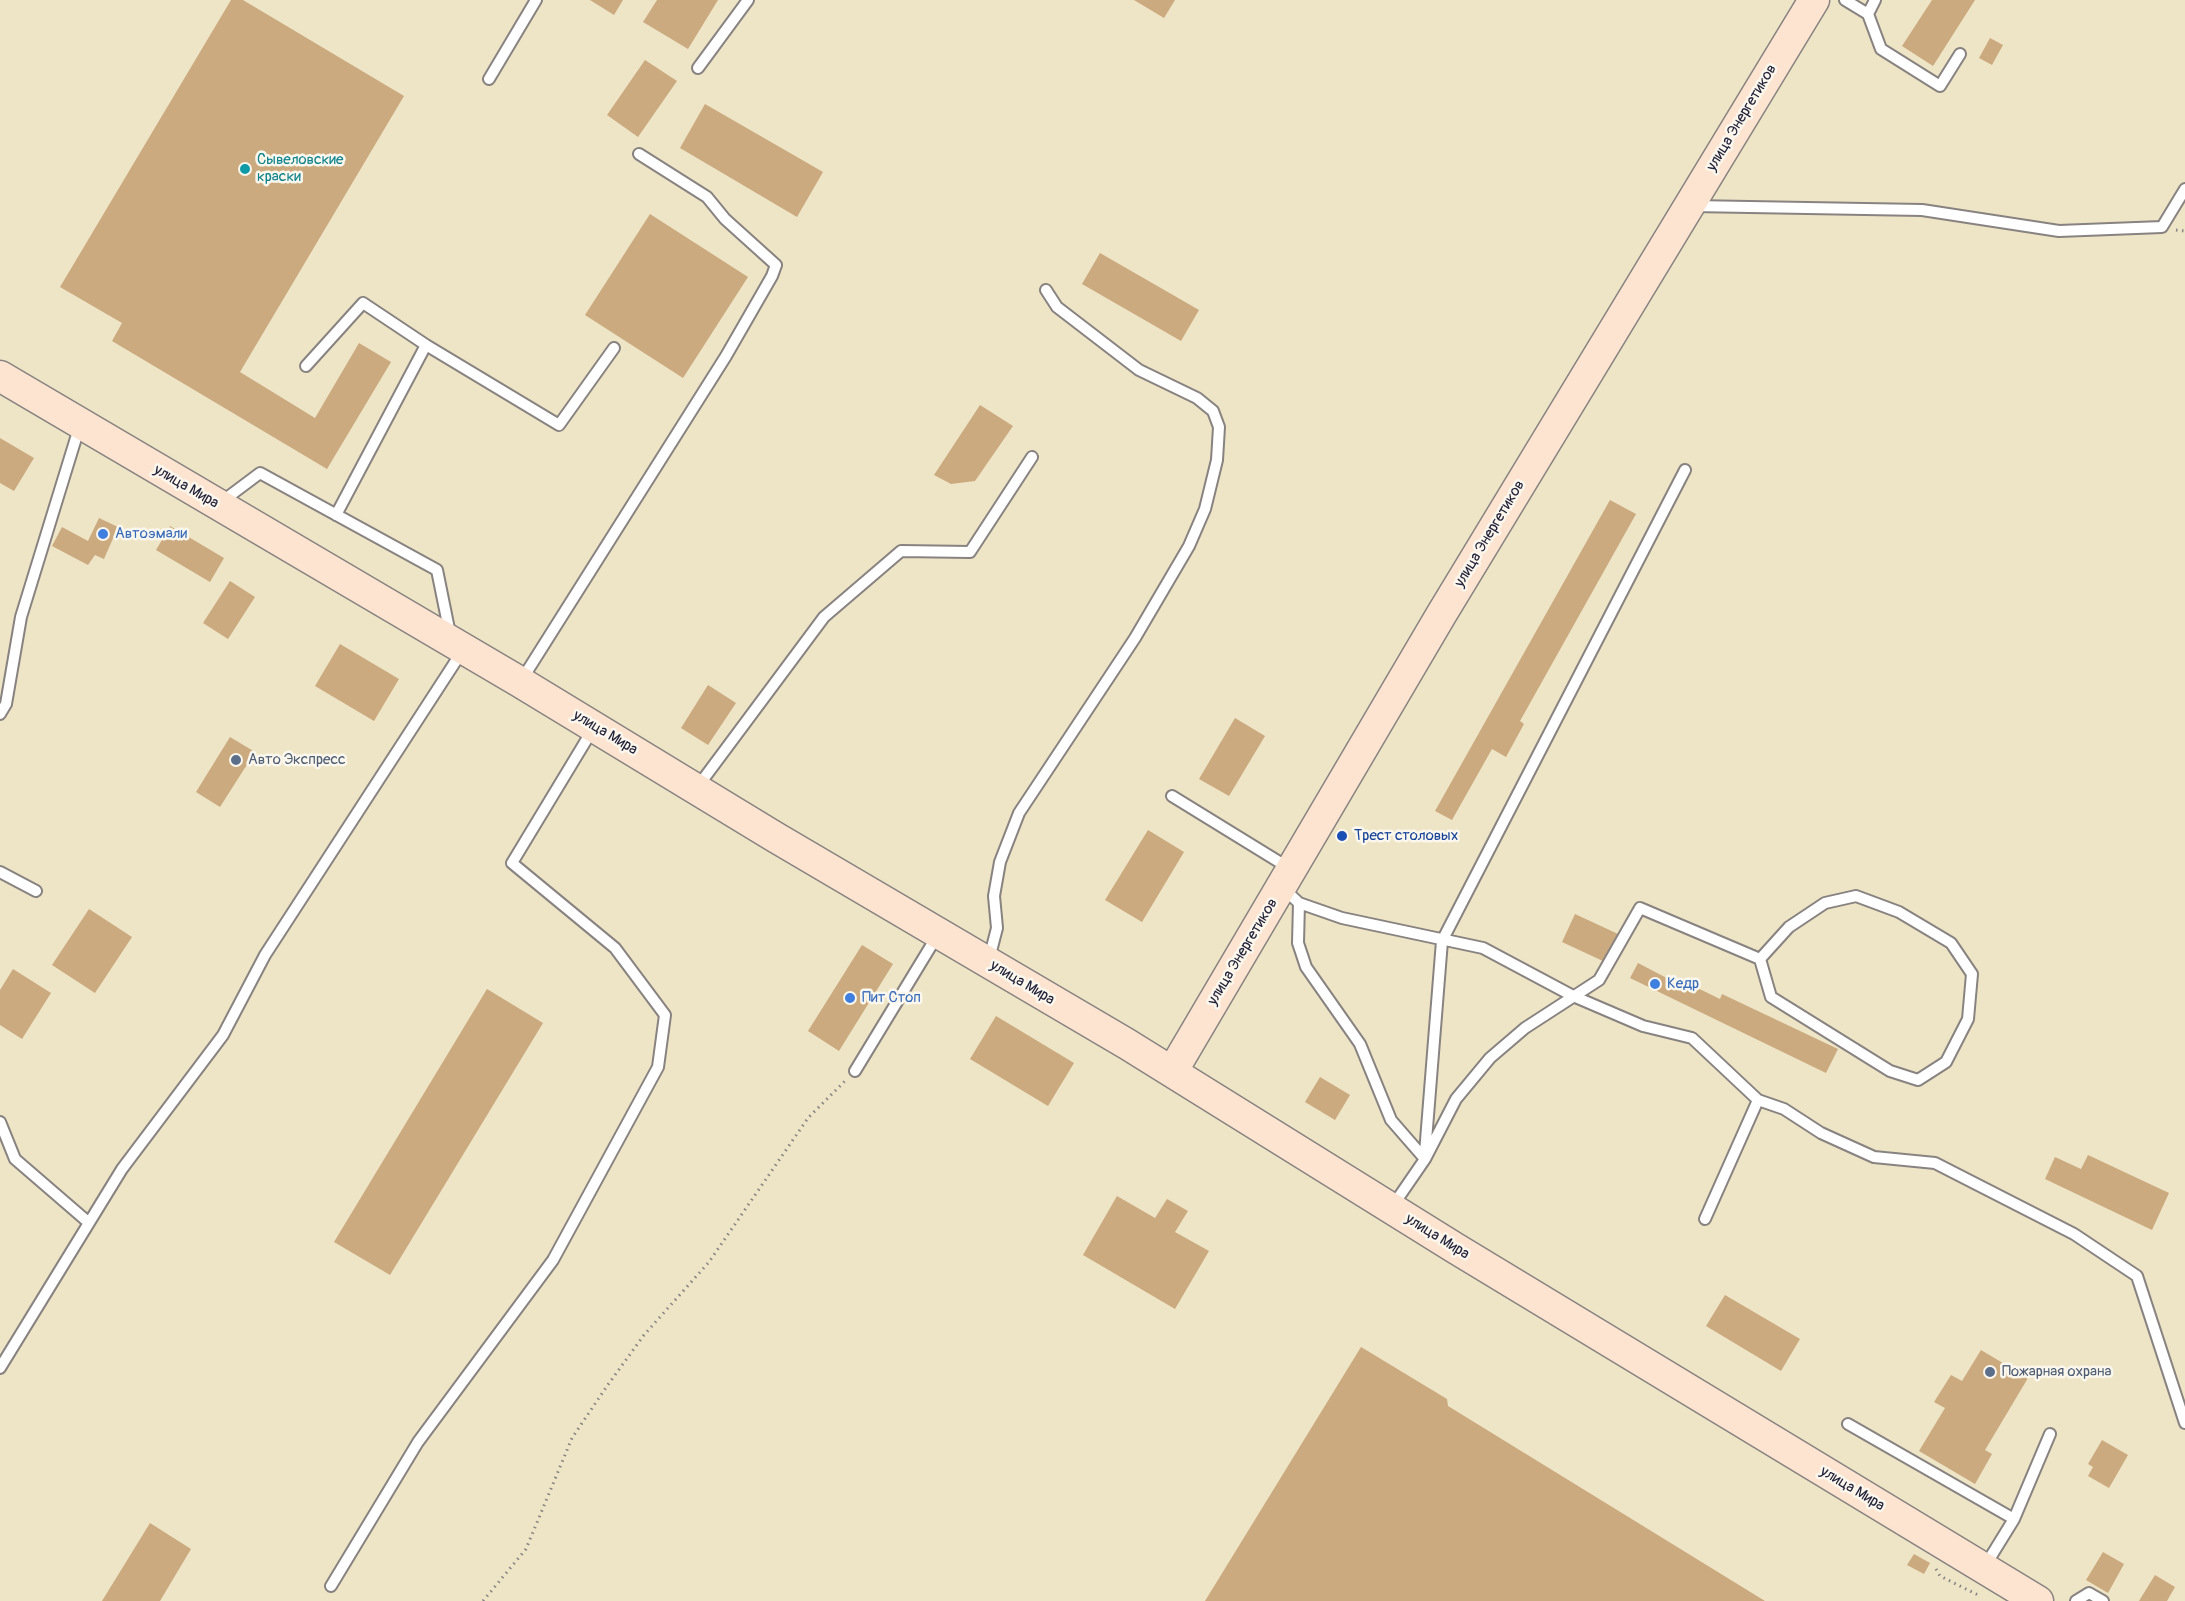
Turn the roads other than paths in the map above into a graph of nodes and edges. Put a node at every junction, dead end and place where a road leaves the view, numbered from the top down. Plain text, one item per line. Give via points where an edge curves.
1 (536, 0) edge
2 (748, 0) edge
3 (1814, 0) edge
4 (1845, 0) edge
5 (1875, 0) edge
6 (1868, 14) junction
7 (1960, 54) dead end
8 (698, 68) dead end
9 (489, 79) dead end
10 (639, 154) dead end
11 (2185, 189) edge
12 (1688, 206) junction
13 (1046, 290) dead end
14 (426, 345) junction
15 (614, 348) dead end
16 (306, 366) dead end
17 (0, 376) edge
18 (80, 425) junction
19 (1032, 457) dead end
20 (1685, 470) dead end
21 (217, 505) junction
22 (336, 515) junction
23 (457, 645) junction
24 (520, 682) junction
25 (0, 714) edge
26 (595, 727) junction
27 (696, 789) junction
28 (1172, 796) dead end
29 (0, 872) edge
30 (1291, 886) junction
31 (36, 891) dead end
32 (938, 933) junction
33 (1442, 941) junction
34 (1760, 959) junction
35 (988, 962) junction
36 (1573, 996) junction
37 (855, 1071) road end
38 (1172, 1072) junction
39 (1758, 1100) junction
40 (0, 1122) edge
41 (1425, 1159) junction
42 (1391, 1208) junction
43 (1705, 1219) dead end
44 (88, 1222) junction
45 (0, 1368) edge
46 (2185, 1423) edge
47 (1848, 1424) dead end
48 (2050, 1434) dead end
49 (2014, 1519) junction
50 (1984, 1569) junction
51 (331, 1586) dead end
52 (2038, 1601) edge
53 (2076, 1601) edge
54 (2103, 1601) edge

1 - 9 lane
2 - 8 lane
3 - 12 main road, улица Энергетиков
4 - 6 lane
5 - 6 lane
6 - 7 lane via 1881,49 1940,86
10 - 24 lane via 707,196 725,219 776,265 726,356
11 - 12 lane via 2162,227 2059,231 1922,210
12 - 30 main road, улица Энергетиков via 1441,615
13 - 35 lane via 1057,307 1139,370 1197,398 1213,411 1220,427 1205,509 1189,546 1135,638 1019,813 1000,862 994,896 997,928
14 - 15 lane via 559,424
14 - 16 lane via 363,303
14 - 22 lane
17 - 18 main road, улица Мира
18 - 21 main road, улица Мира
18 - 25 lane via 21,617 6,704
19 - 27 lane via 970,552 901,551 824,617
20 - 33 lane
21 - 22 lane via 261,473
21 - 23 main road, улица Мира
22 - 23 lane via 438,570
23 - 24 main road, улица Мира
23 - 44 lane via 265,955 223,1035 122,1169
24 - 26 main road, улица Мира
26 - 27 main road, улица Мира
26 - 51 lane via 512,863 615,948 665,1015 658,1068 553,1260 418,1442
27 - 32 main road, улица Мира
28 - 30 lane
29 - 31 lane
30 - 33 lane via 1342,918
30 - 38 main road, улица Энергетиков
30 - 41 lane via 1306,968 1360,1044 1391,1120
32 - 35 main road, улица Мира
32 - 37 lane
33 - 36 lane via 1483,948
33 - 41 lane
34 - 34 lane via 1789,927 1826,903 1856,896 1899,912 1951,943 1972,974 1968,1019 1946,1062 1918,1080 1890,1071 1771,997
34 - 36 lane via 1640,908 1599,980
35 - 38 main road, улица Мира
36 - 39 lane via 1643,1026 1692,1038
36 - 41 lane via 1525,1028 1490,1058 1456,1099
38 - 42 main road, улица Мира
39 - 43 lane
39 - 46 lane via 1784,1109 1821,1133 1874,1157 1935,1163 2074,1234 2137,1276
40 - 44 lane via 15,1159
41 - 42 lane
42 - 50 main road, улица Мира
44 - 45 lane
47 - 49 lane
48 - 49 lane
49 - 50 lane
50 - 52 main road, улица Мира
53 - 54 lane via 2089,1593

